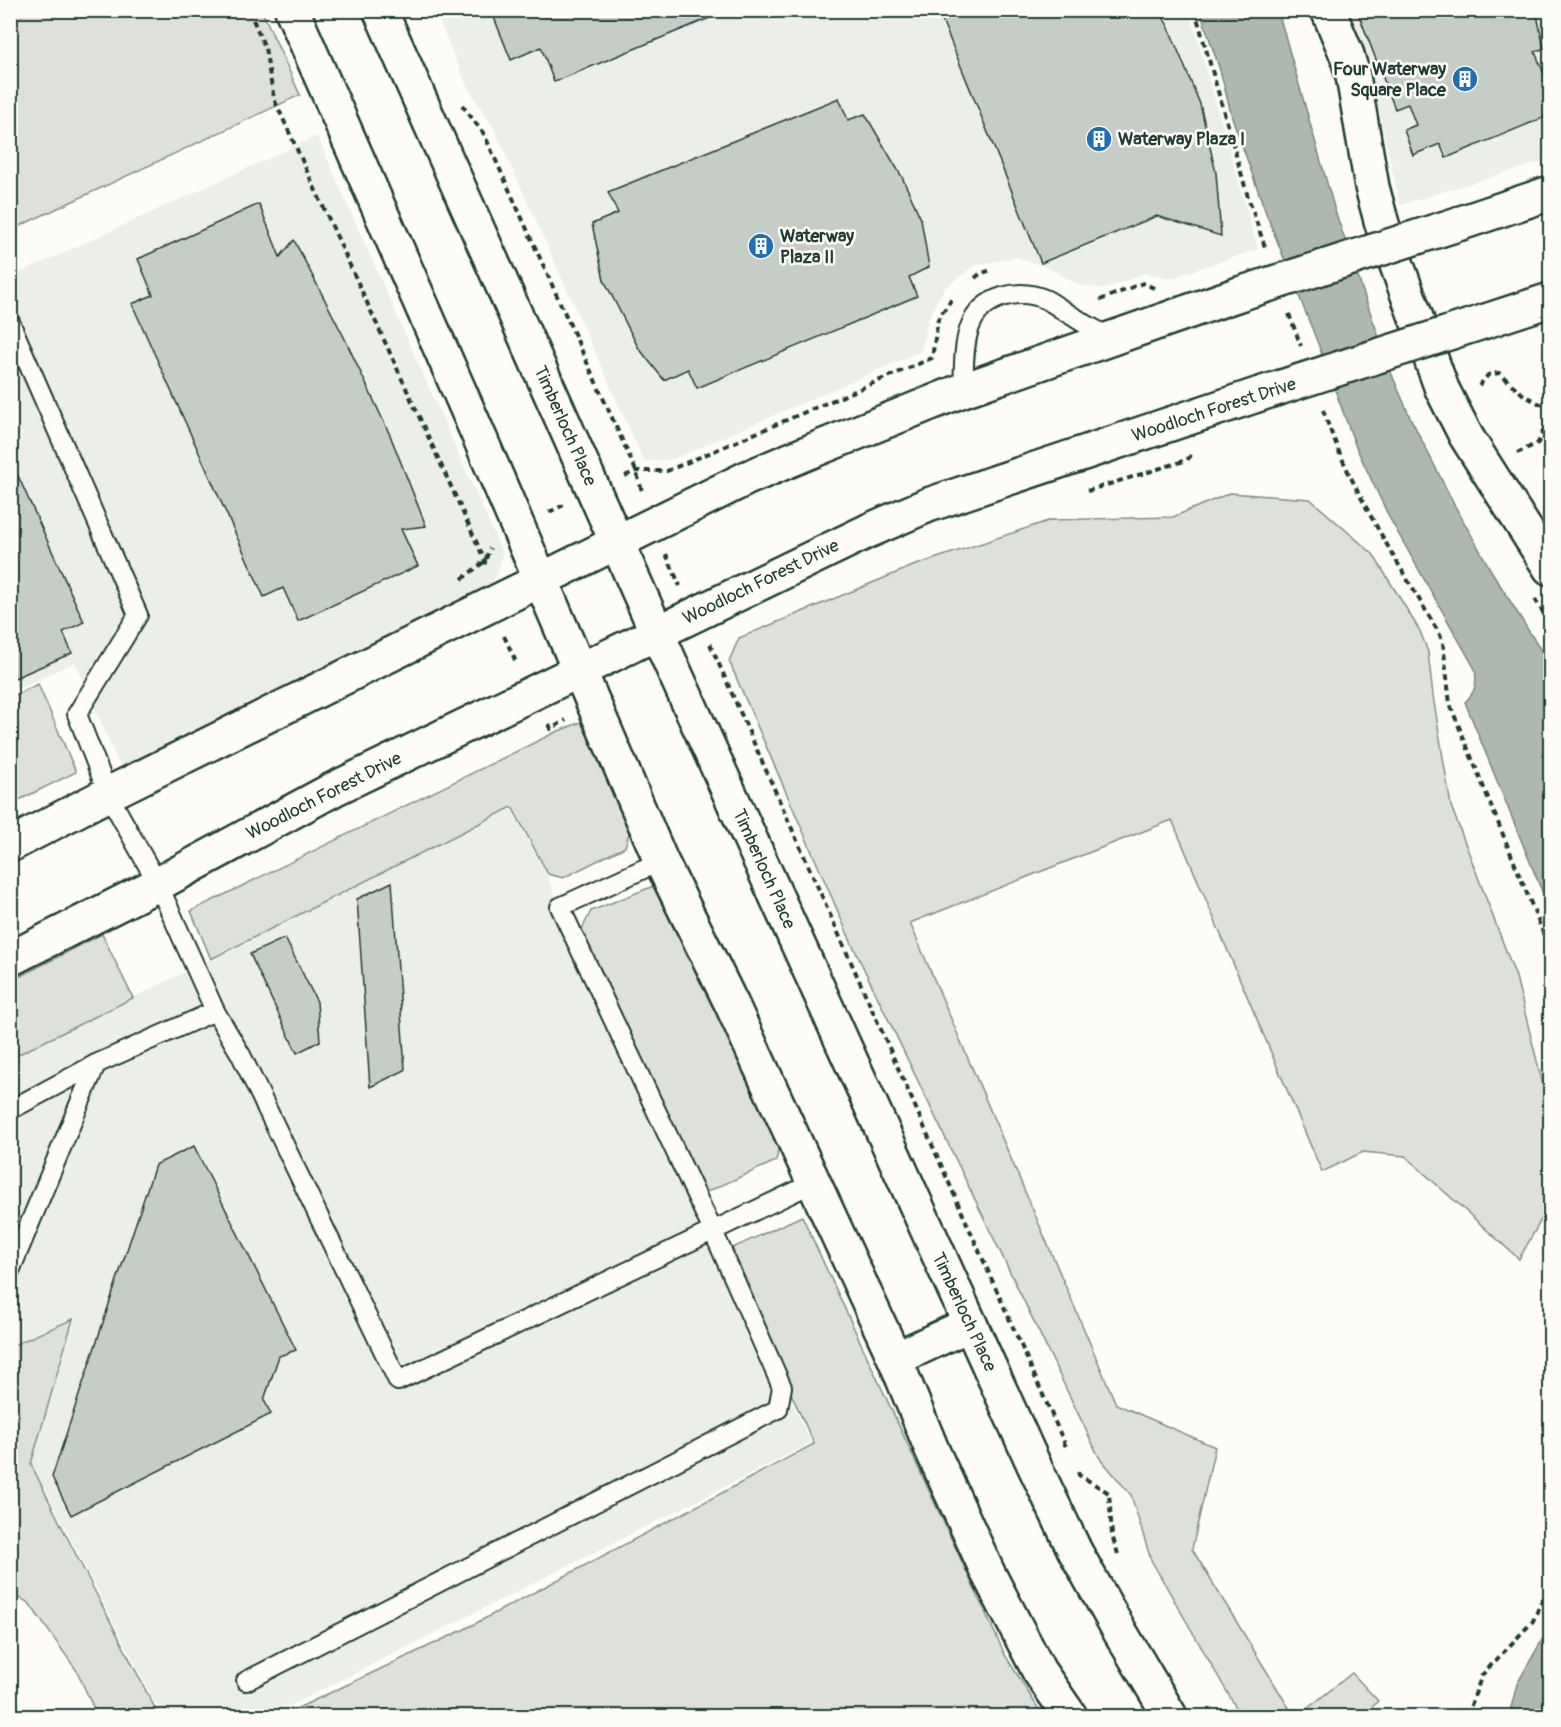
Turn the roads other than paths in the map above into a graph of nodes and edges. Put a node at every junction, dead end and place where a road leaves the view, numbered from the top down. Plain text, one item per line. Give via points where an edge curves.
1 (292, 10) edge
2 (380, 10) edge
3 (1328, 10) edge
4 (1551, 193) edge
5 (1551, 300) edge
6 (10, 322) edge
7 (1110, 338) junction
8 (963, 390) junction
9 (617, 543) junction
10 (1551, 568) edge
11 (541, 580) junction
12 (657, 633) junction
13 (579, 670) junction
14 (108, 794) junction
15 (10, 845) edge
16 (661, 861) junction
17 (158, 885) junction
18 (10, 959) edge
19 (215, 1011) junction
20 (96, 1064) junction
21 (10, 1110) edge
22 (813, 1183) junction
23 (713, 1231) junction
24 (10, 1271) edge
25 (970, 1324) junction
26 (895, 1359) junction
27 (246, 1681) dead end
28 (1070, 1716) edge
29 (1170, 1716) edge

1 - 11 street
2 - 9 street, Timberloch Place
3 - 10 street via 1353,76 1382,224 1442,389 1466,436
4 - 7 street, bridge
5 - 12 street, Woodloch Forest Drive, bridge via 928,505
6 - 14 lane via 138,615 77,714
7 - 8 street
7 - 8 lane via 1046,300 1026,293 998,298 976,312 969,328
8 - 9 street via 747,478
9 - 11 street
9 - 12 street, Timberloch Place
11 - 13 street
11 - 14 street
12 - 13 street, Woodloch Forest Drive
12 - 25 street, Timberloch Place
13 - 16 street
13 - 17 street, Woodloch Forest Drive via 334,789
14 - 15 street
14 - 17 lane
16 - 22 street
16 - 23 lane via 560,907
17 - 18 street, Woodloch Forest Drive
17 - 19 lane
19 - 20 lane
19 - 23 lane via 241,1055 398,1381
20 - 21 lane
20 - 24 lane
22 - 23 lane
22 - 26 street
23 - 27 lane via 782,1387 778,1409
25 - 26 street
25 - 29 street, Timberloch Place via 1076,1551
26 - 28 street via 988,1573 1040,1671

